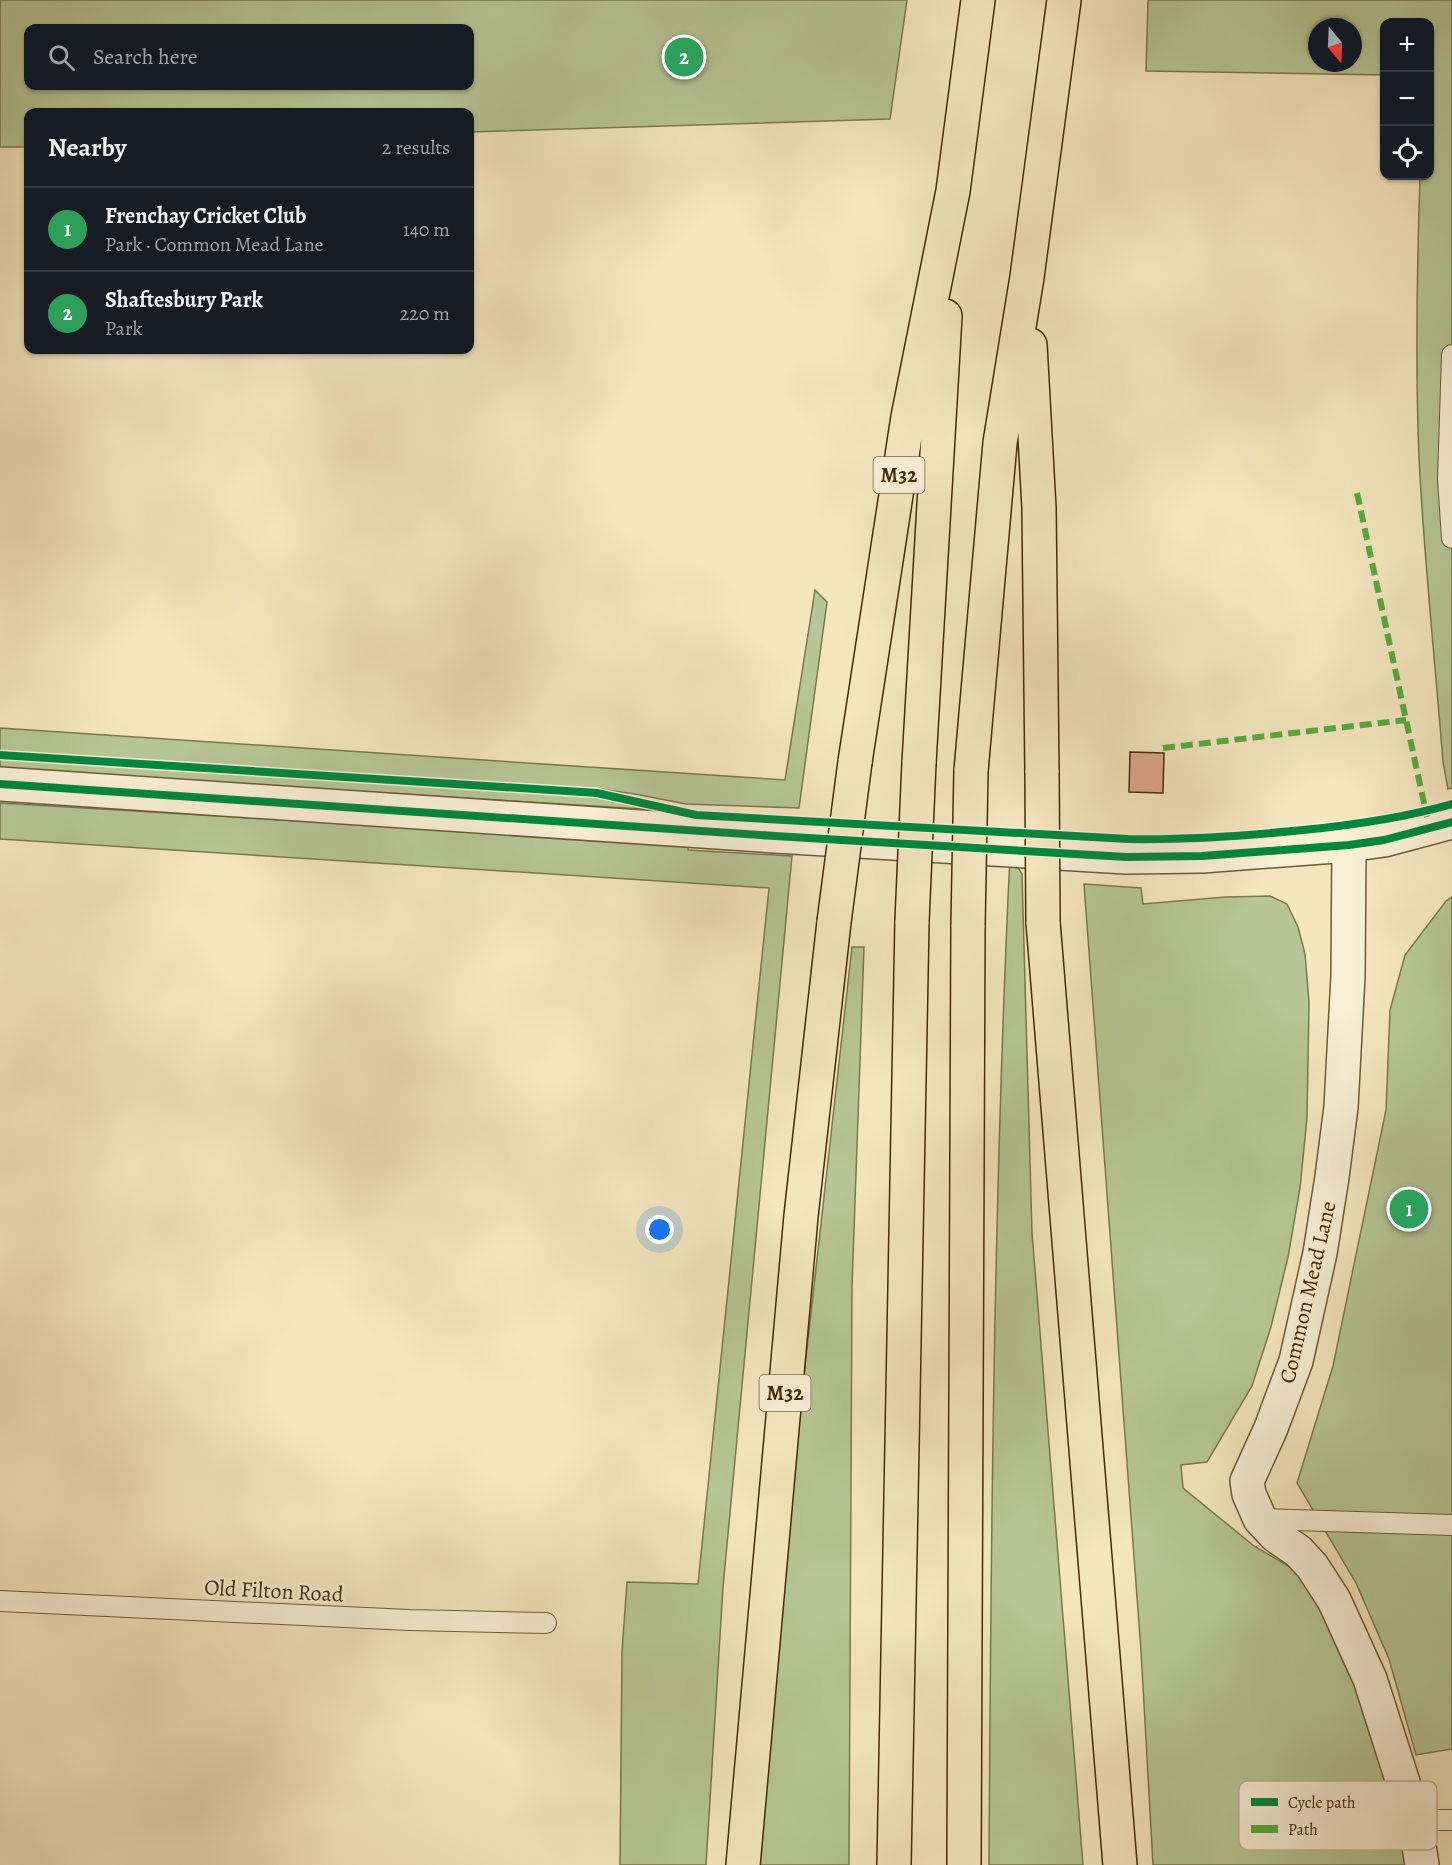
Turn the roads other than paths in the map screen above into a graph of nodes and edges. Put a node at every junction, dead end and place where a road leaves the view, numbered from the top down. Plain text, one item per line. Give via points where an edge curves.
1 (978, 0) edge
2 (1064, 0) edge
3 (952, 191) junction
4 (1027, 277) junction
5 (1452, 355) edge
6 (1452, 538) edge
7 (0, 784) edge
8 (1452, 822) edge
9 (1349, 845) junction
10 (1260, 1519) junction
11 (1452, 1525) edge
12 (0, 1600) edge
13 (546, 1623) dead end
14 (1403, 1781) edge
15 (1420, 1850) edge
16 (743, 1865) edge
17 (894, 1865) edge
18 (964, 1865) edge
19 (1120, 1865) edge
20 (1422, 1865) edge

1 - 3 highway, M32
2 - 4 highway
3 - 16 highway, M32, bridge via 908,417 834,922 801,1216
3 - 17 highway, M32, bridge via 912,921
4 - 18 highway, bridge via 1000,443 971,771
4 - 19 highway, bridge via 1038,508 1043,922
5 - 6 lane via 1448,479
7 - 9 street via 1126,857 1202,856
8 - 9 street
9 - 10 street, Common Mead Lane via 1341,1107 1332,1177 1296,1361 1247,1481
10 - 11 lane
10 - 14 street, Common Mead Lane via 1312,1566 1334,1600 1370,1679
12 - 13 lane, Old Filton Road
15 - 20 street, Common Mead Lane

